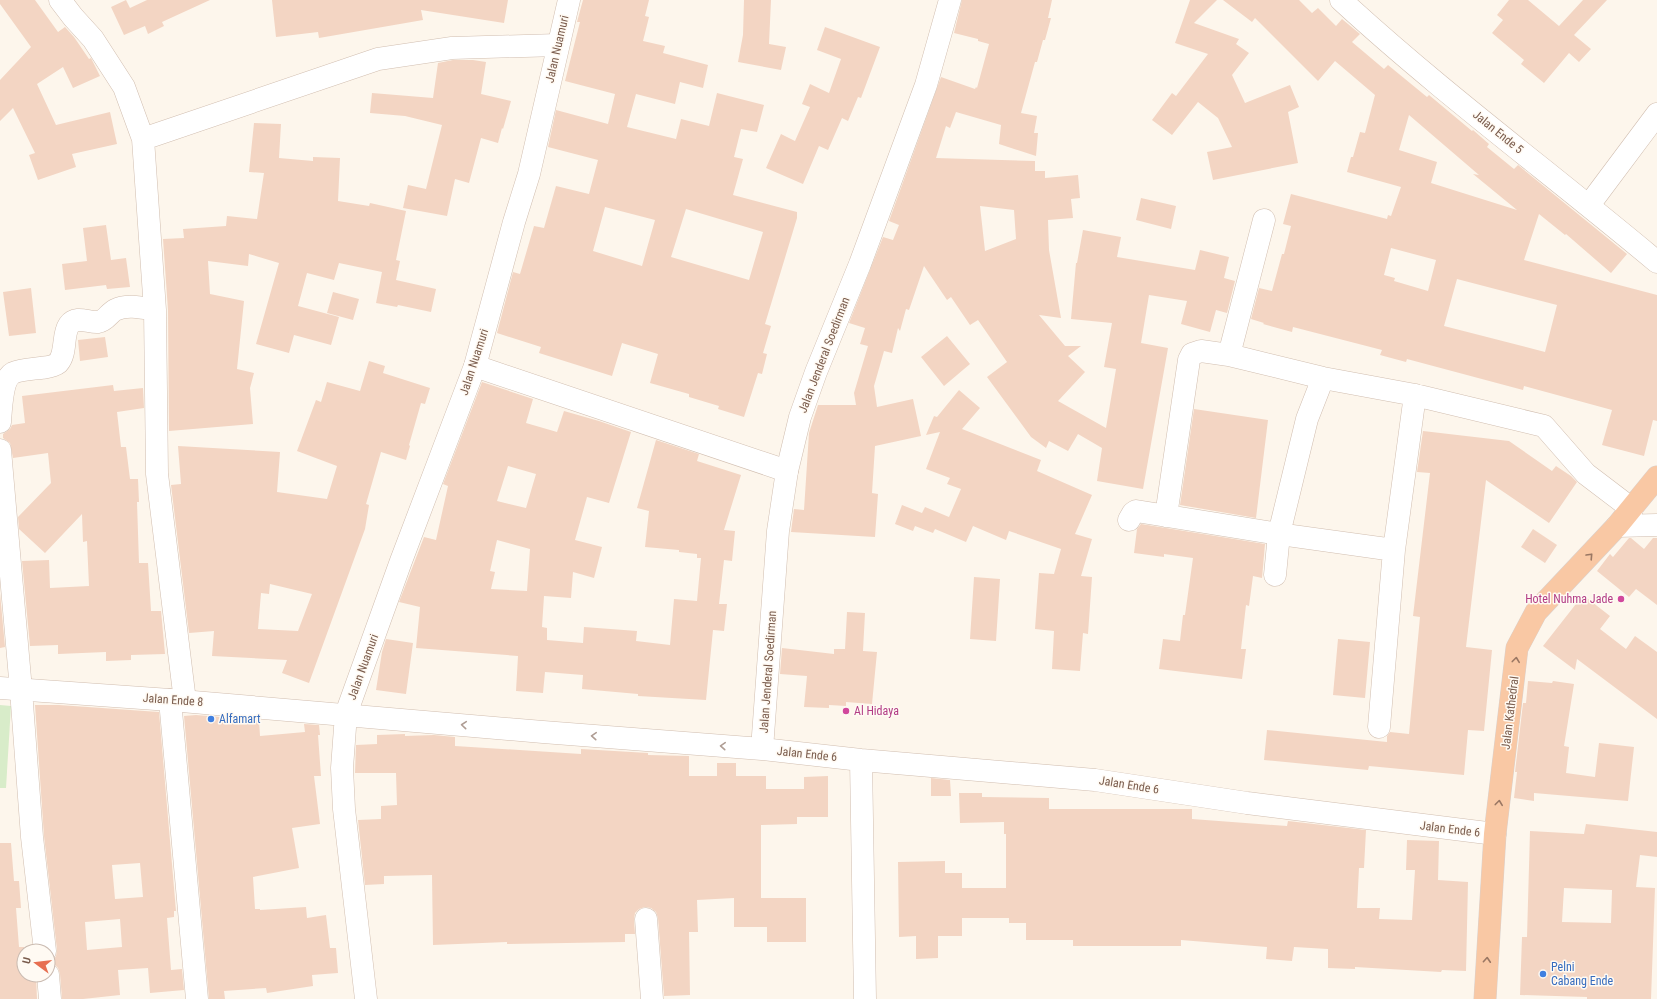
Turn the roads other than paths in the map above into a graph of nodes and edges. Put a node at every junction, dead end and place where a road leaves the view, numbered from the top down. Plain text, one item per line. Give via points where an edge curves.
1 (60, 0) edge
2 (569, 0) edge
3 (950, 0) edge
4 (1341, 0) edge
5 (558, 45) junction
6 (1657, 114) edge
7 (143, 139) junction
8 (1589, 205) junction
9 (1264, 220) dead end
10 (1657, 262) edge
11 (155, 310) junction
12 (1229, 355) junction
13 (474, 366) junction
14 (1323, 378) junction
15 (1415, 395) junction
16 (0, 422) edge
17 (0, 450) edge
18 (787, 472) junction
19 (1657, 477) edge
20 (1632, 509) junction
21 (1166, 516) junction
22 (1129, 520) dead end
23 (1657, 525) edge
24 (1617, 526) junction
25 (1279, 534) junction
26 (1394, 550) junction
27 (1275, 575) dead end
28 (0, 688) edge
29 (22, 690) junction
30 (177, 701) junction
31 (346, 714) junction
32 (1379, 727) dead end
33 (762, 749) junction
34 (861, 760) junction
35 (1495, 834) junction
36 (646, 919) dead end
37 (44, 943) edge
38 (49, 983) edge
39 (50, 999) edge
40 (197, 999) edge
41 (366, 999) edge
42 (652, 999) edge
43 (865, 999) edge
44 (1484, 999) edge

1 - 7 street via 93,39 124,87
2 - 5 street, Jalan Nuamuri
3 - 18 street, Jalan Jenderal Soedirman via 926,85 800,417
4 - 8 street, Jalan Ende 5 via 1414,66
5 - 7 street via 452,48 378,59
5 - 13 street, Jalan Nuamuri via 529,174
6 - 8 street
7 - 11 street
8 - 10 street, Jalan Ende 5
9 - 12 street
11 - 16 street via 140,307 121,308 98,322 79,320 71,323 57,363 51,367 15,372 9,377 5,384
11 - 30 street via 157,474
12 - 14 street
12 - 21 street via 1202,351 1192,354 1189,360
13 - 18 street
13 - 31 street, Jalan Nuamuri
14 - 15 street
14 - 25 street via 1307,419
15 - 20 street via 1544,426 1586,474
15 - 26 street
17 - 29 street
18 - 33 street, Jalan Jenderal Soedirman via 778,531
19 - 20 highway, Jalan Kathedral
20 - 24 highway, Jalan Kathedral
21 - 22 street via 1136,511
21 - 25 street
23 - 24 street
35 -> 24 highway, Jalan Kathedral via 1517,648 1536,612
25 - 26 street
25 - 27 street
26 - 32 street
28 - 29 street, Jalan Ende 8
29 - 30 street, Jalan Ende 8
29 - 37 street via 32,837
30 - 31 street, Jalan Ende 8
30 - 40 street
33 -> 31 street, Jalan Ende 8
31 - 41 street, Jalan Nuamuri via 342,768 344,809
33 - 34 street, Jalan Ende 6
34 - 35 street, Jalan Ende 6 via 1095,780 1247,803
34 - 43 street
44 -> 35 highway, Jalan Kathedral
36 - 42 street
38 - 39 street

